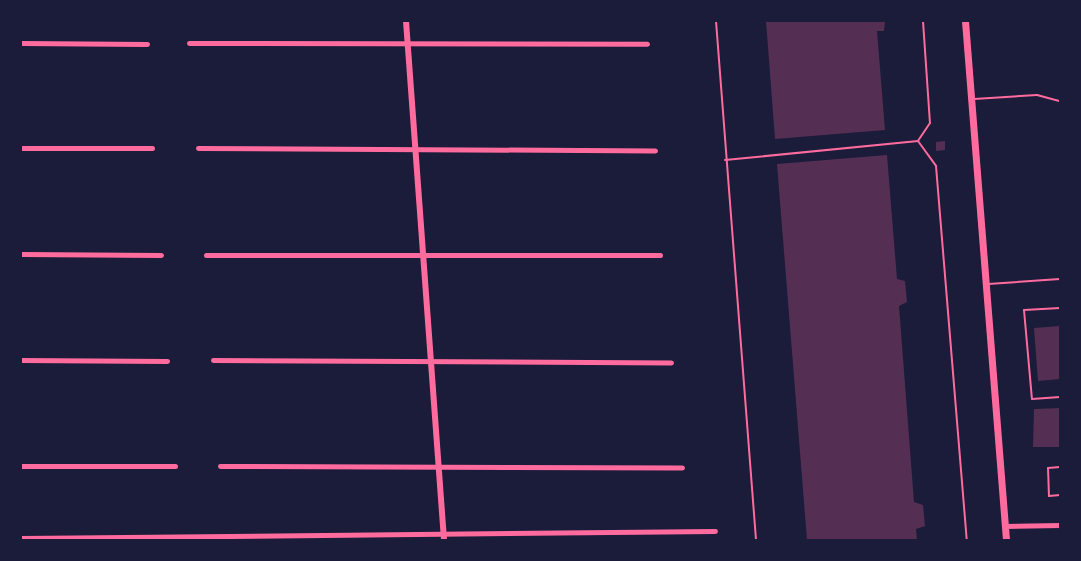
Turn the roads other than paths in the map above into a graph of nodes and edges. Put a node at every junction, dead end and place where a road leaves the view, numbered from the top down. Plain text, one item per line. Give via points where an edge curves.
1 (406, 21) edge
2 (716, 21) edge
3 (923, 21) edge
4 (965, 21) edge
5 (21, 43) edge
6 (189, 43) dead end
7 (408, 43) junction
8 (147, 44) dead end
9 (647, 44) dead end
10 (971, 99) junction
11 (1060, 101) edge
12 (918, 141) junction
13 (21, 148) edge
14 (153, 148) dead end
15 (198, 148) dead end
16 (416, 150) junction
17 (655, 150) dead end
18 (725, 160) junction
19 (21, 254) edge
20 (161, 255) dead end
21 (206, 255) dead end
22 (423, 255) junction
23 (660, 255) dead end
24 (1060, 279) edge
25 (985, 284) junction
26 (1060, 308) edge
27 (21, 360) edge
28 (213, 360) dead end
29 (167, 361) dead end
30 (431, 361) junction
31 (671, 362) dead end
32 (1060, 397) edge
33 (21, 466) edge
34 (175, 466) dead end
35 (220, 466) dead end
36 (439, 466) junction
37 (1060, 467) edge
38 (682, 468) dead end
39 (1060, 495) edge
40 (1060, 525) edge
41 (1005, 526) junction
42 (715, 531) dead end
43 (595, 532) junction
44 (683, 532) junction
45 (444, 537) edge
46 (510, 537) edge
47 (21, 538) edge
48 (596, 540) edge
49 (684, 540) edge
50 (756, 540) edge
51 (967, 540) edge
52 (1006, 540) edge

1 - 7 street
2 - 18 lane
3 - 12 lane via 930,123
4 - 10 main road
5 - 8 street
6 - 7 street
7 - 9 street
7 - 16 street
10 - 11 lane via 1037,95
10 - 25 main road
12 - 18 lane
12 - 51 lane via 936,166
13 - 14 street
15 - 16 street
16 - 17 street
16 - 22 street
18 - 50 lane
19 - 20 street
21 - 22 street
22 - 23 street
22 - 30 street
24 - 25 lane
25 - 41 main road
26 - 32 lane via 1024,310 1032,399
27 - 29 street
28 - 30 street
30 - 31 street
30 - 36 street
33 - 34 street
35 - 36 street
36 - 38 street
36 - 45 street
37 - 39 lane via 1048,468 1049,495
40 - 41 street
41 - 52 main road
42 - 44 street
43 - 44 street
43 - 46 street
43 - 48 street
44 - 49 street
45 - 46 street
45 - 47 street

